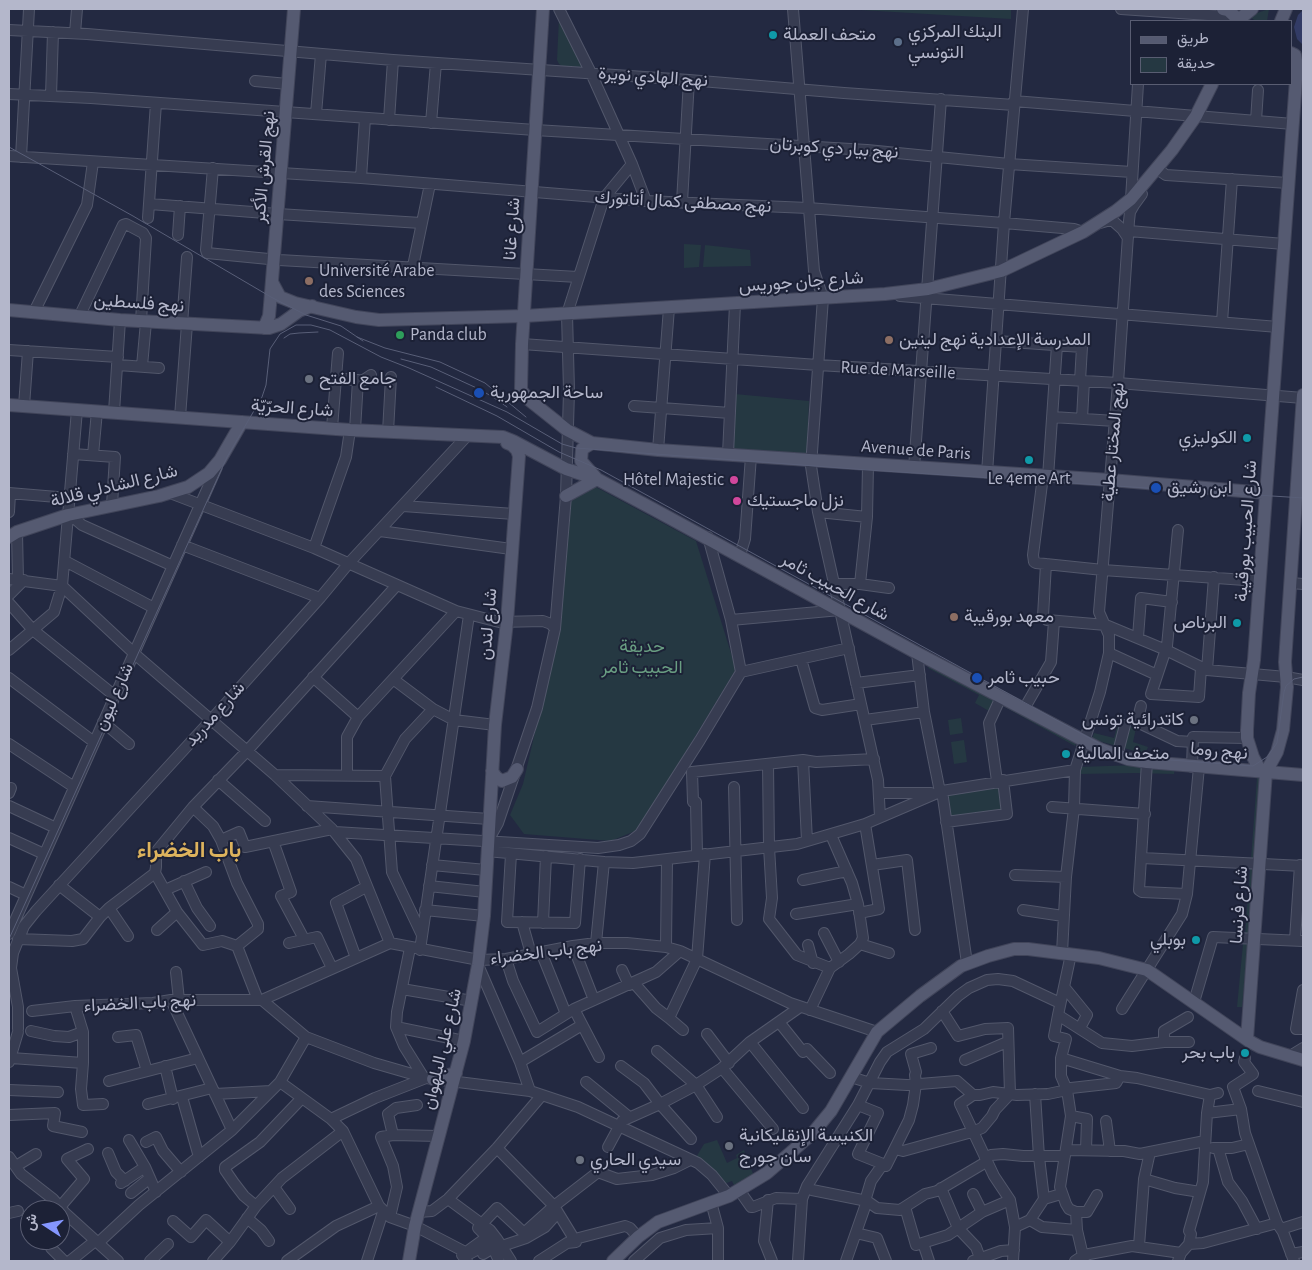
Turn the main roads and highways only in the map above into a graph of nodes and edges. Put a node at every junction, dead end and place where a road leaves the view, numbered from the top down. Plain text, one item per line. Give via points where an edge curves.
1 (294, 9) edge
2 (543, 9) edge
3 (1252, 9) edge
4 (1234, 17) edge
5 (1295, 55) edge
6 (1212, 85) edge
7 (272, 282) junction
8 (312, 306) junction
9 (9, 310) edge
10 (524, 316) junction
11 (265, 328) junction
12 (1303, 397) edge
13 (9, 405) edge
14 (210, 420) junction
15 (242, 422) junction
16 (568, 430) joint
17 (480, 436) junction
18 (592, 443) junction
19 (223, 455) junction
20 (566, 469) joint
21 (596, 479) junction
22 (1266, 493) junction
23 (1299, 495) edge
24 (566, 496) road end
25 (13, 534) edge
26 (1297, 584) edge
27 (1294, 679) edge
28 (1084, 740) joint
29 (517, 769) road end
30 (492, 771) junction
31 (1266, 772) junction
32 (1303, 775) edge
33 (487, 847) joint
34 (1247, 1047) junction
35 (1303, 1060) edge
36 (453, 1082) junction
37 (409, 1261) edge
38 (613, 1261) edge

1 - 7 main road, نهج القرش الأكبر
2 - 10 main road, شارع غانا
3 - 4 main road
5 - 22 main road, شارع الحبيب بورقيبة via 1297,66
6 - 10 main road, شارع جان جوريس via 1196,116 1172,150 1131,199 1083,232 1001,271 928,294
7 - 8 main road, شارع جان جوريس via 280,297
7 - 11 main road, نهج القرش الأكبر
8 - 10 main road, شارع جان جوريس via 379,320
8 - 11 main road via 281,324
9 - 11 main road, نهج فلسطين
10 - 16 main road, شارع غانا via 521,390 523,395
12 - 23 main road
13 - 14 main road, شارع الحرّيّة
14 - 15 main road, شارع الحرّيّة
14 - 19 main road via 226,433
15 - 17 main road, شارع الحرّيّة
15 - 19 main road, شارع الشادلي قلالة
16 - 18 main road, Avenue de Paris
17 - 20 main road, شارع الحرّيّة via 503,437
17 - 30 main road, شارع لندن via 512,445 519,456
18 - 21 main road via 582,449 580,455
18 - 22 main road, Avenue de Paris
19 - 25 main road, شارع الشادلي قلالة via 204,477 188,487 70,514
20 - 21 main road, شارع الحبيب ثامر
21 - 24 main road
21 - 28 main road, شارع الحبيب ثامر
22 - 31 main road, شارع الحبيب بورقيبة via 1247,738 1257,764
23 - 26 main road
26 - 27 main road via 1284,662
27 - 31 main road via 1287,684 1283,730 1277,752
28 - 31 main road, نهج روما via 1117,756 1148,762
29 - 30 main road via 512,777 502,780
30 - 33 main road, شارع لندن via 494,821
31 - 32 main road, نهج روما
31 - 34 main road, شارع فرنسا
33 - 36 main road, شارع علي البلهوان via 478,962
34 - 35 main road via 1260,1047
34 - 38 main road via 1194,1002 1147,970 1119,962 1028,949 1014,949 967,963 876,1032 831,1111 812,1134 767,1173 734,1193 658,1222
36 - 36 main road via 428,1078
36 - 37 main road, شارع علي البلهوان via 415,1226

